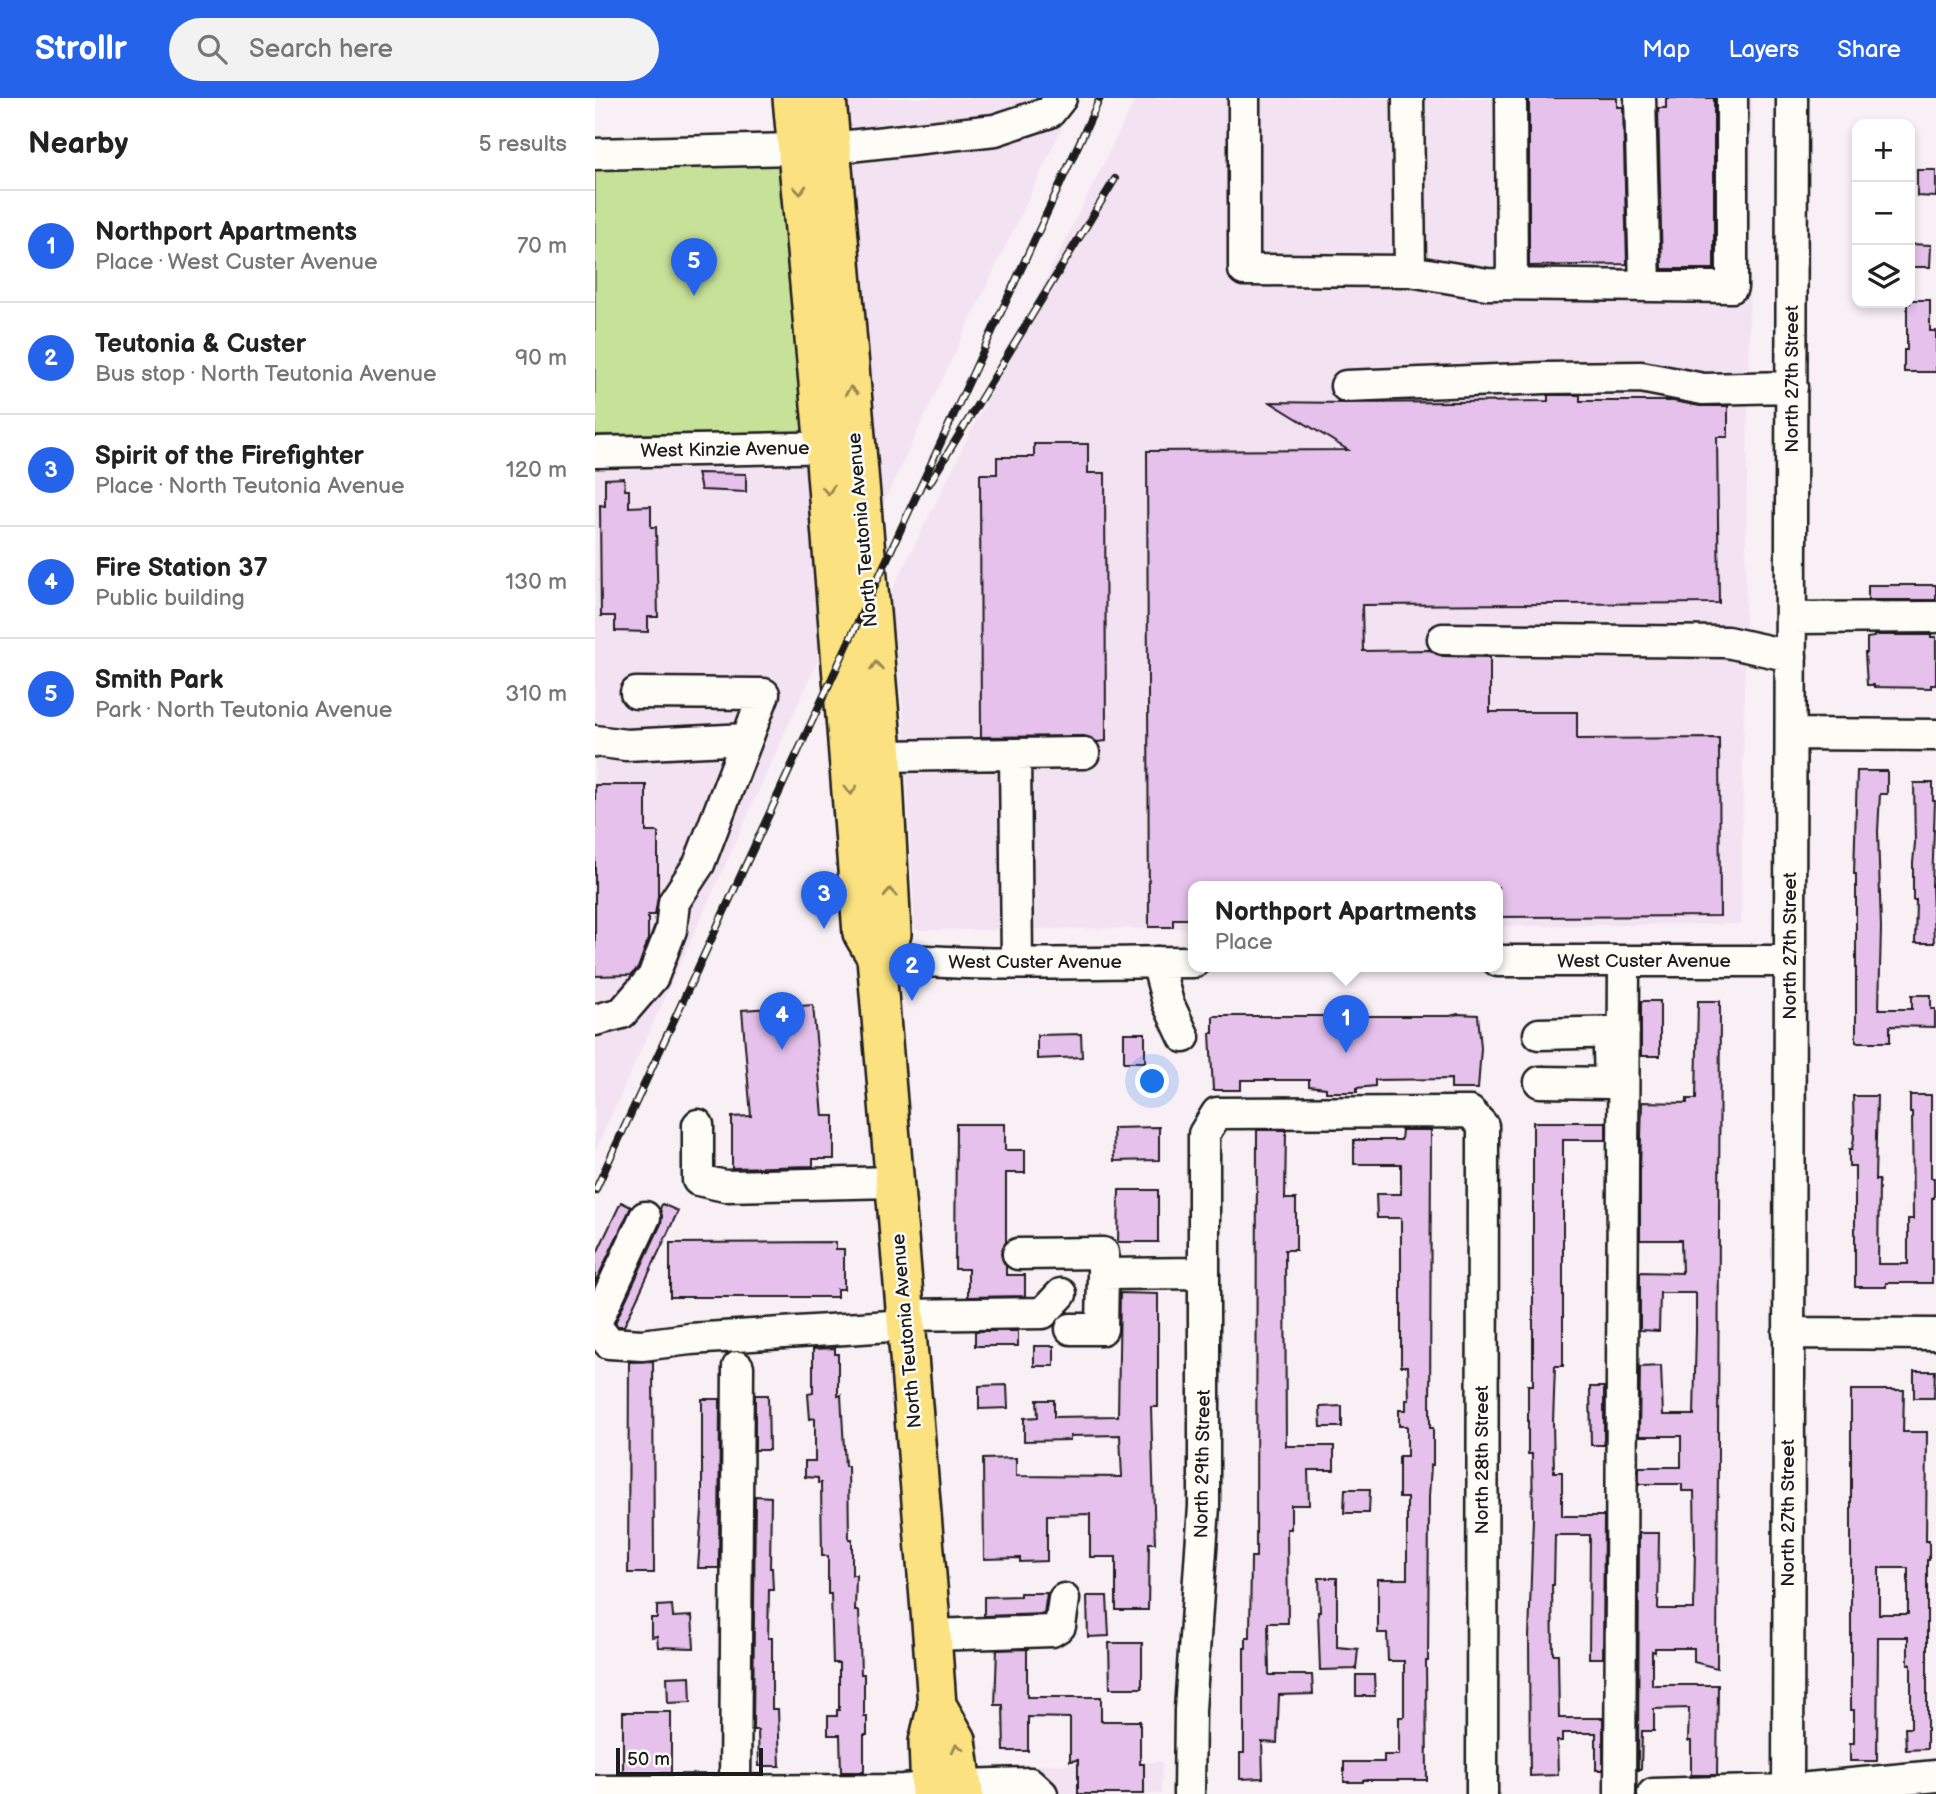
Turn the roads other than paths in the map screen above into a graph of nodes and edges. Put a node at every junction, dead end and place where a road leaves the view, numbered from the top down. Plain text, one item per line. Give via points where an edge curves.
1 (792, 98) edge
2 (827, 98) edge
3 (1061, 98) edge
4 (1244, 98) edge
5 (1408, 98) edge
6 (1511, 98) edge
7 (1640, 98) edge
8 (1732, 98) edge
9 (1792, 98) edge
10 (813, 149) junction
11 (595, 154) edge
12 (1410, 271) junction
13 (1512, 284) junction
14 (1645, 286) junction
15 (1346, 386) dead end
16 (1792, 387) junction
17 (840, 447) junction
18 (595, 452) edge
19 (1936, 617) edge
20 (1791, 618) junction
21 (1443, 639) dead end
22 (1791, 656) junction
23 (636, 693) dead end
24 (1791, 734) junction
25 (1936, 735) edge
26 (747, 739) junction
27 (595, 741) edge
28 (871, 747) junction
29 (1084, 753) dead end
30 (1015, 754) junction
31 (876, 957) junction
32 (1503, 961) edge
33 (1625, 961) junction
34 (1790, 961) junction
35 (1157, 962) junction
36 (1188, 962) edge
37 (1017, 963) junction
38 (595, 1020) edge
39 (1617, 1032) junction
40 (1539, 1034) dead end
41 (1184, 1037) dead end
42 (1540, 1082) dead end
43 (1617, 1083) junction
44 (698, 1125) dead end
45 (1483, 1126) joint
46 (894, 1182) junction
47 (645, 1217) dead end
48 (1018, 1254) dead end
49 (1204, 1273) junction
50 (1103, 1274) junction
51 (1061, 1294) dead end
52 (906, 1320) junction
53 (595, 1325) edge
54 (1071, 1329) dead end
55 (1788, 1333) junction
56 (1936, 1334) edge
57 (738, 1367) dead end
58 (1064, 1600) dead end
59 (932, 1634) junction
60 (1936, 1776) edge
61 (735, 1790) junction
62 (963, 1790) edge
63 (595, 1791) edge
64 (1788, 1792) edge
65 (1042, 1794) edge
66 (1189, 1794) edge
67 (1482, 1794) edge
68 (1620, 1794) edge
69 (1653, 1794) edge

1 - 10 main road, North Teutonia Avenue
2 - 10 main road, North Teutonia Avenue
3 - 10 street via 1050,112 995,130
4 - 12 street via 1244,270
5 - 12 street
6 - 13 street
7 - 14 street
8 - 14 street via 1732,287
9 - 16 street, North 27th Street
10 - 11 street
10 - 17 main road, North Teutonia Avenue
12 - 13 street
13 - 14 street
15 - 16 street via 1641,377 1703,389
16 - 20 street, North 27th Street
17 - 18 street, West Kinzie Avenue
17 - 28 main road, North Teutonia Avenue
19 - 20 street
20 - 22 street, North 27th Street
21 - 22 street via 1727,642
22 - 24 street, North 27th Street
23 - 26 street via 764,694
24 - 25 street
24 - 34 street, North 27th Street
26 - 27 street via 626,745
26 - 38 street via 699,864 674,902 671,930 653,977 622,1013
28 - 30 street
28 - 31 main road, North Teutonia Avenue via 891,934
29 - 30 street
30 - 37 street
31 - 37 street, West Custer Avenue
31 - 46 main road, North Teutonia Avenue
32 - 33 street, West Custer Avenue
33 - 34 street, West Custer Avenue
33 - 39 street
34 - 55 street, North 27th Street
35 - 36 street, West Custer Avenue
35 - 37 street, West Custer Avenue
35 - 41 street via 1168,1003
39 - 40 street
39 - 43 street
42 - 43 street
43 - 68 street
44 - 46 street via 698,1180 725,1186
45 - 49 street, North 29th Street via 1470,1112 1217,1113 1205,1134
45 - 67 street, North 28th Street
46 - 52 main road, North Teutonia Avenue
47 - 53 street
48 - 50 street via 1103,1253
49 - 50 street
49 - 66 street, North 29th Street via 1204,1506 1189,1710
50 - 54 street via 1102,1329
51 - 52 street via 1043,1312
52 - 53 street via 642,1345 609,1343
52 - 59 main road, North Teutonia Avenue
55 - 56 street
55 - 64 street, North 27th Street
57 - 61 street
58 - 59 street via 1060,1626 1052,1631
59 - 62 main road, North Teutonia Avenue via 937,1705 927,1742
60 - 64 street
61 - 62 street
61 - 63 street
62 - 65 street via 1030,1783
64 - 69 street

